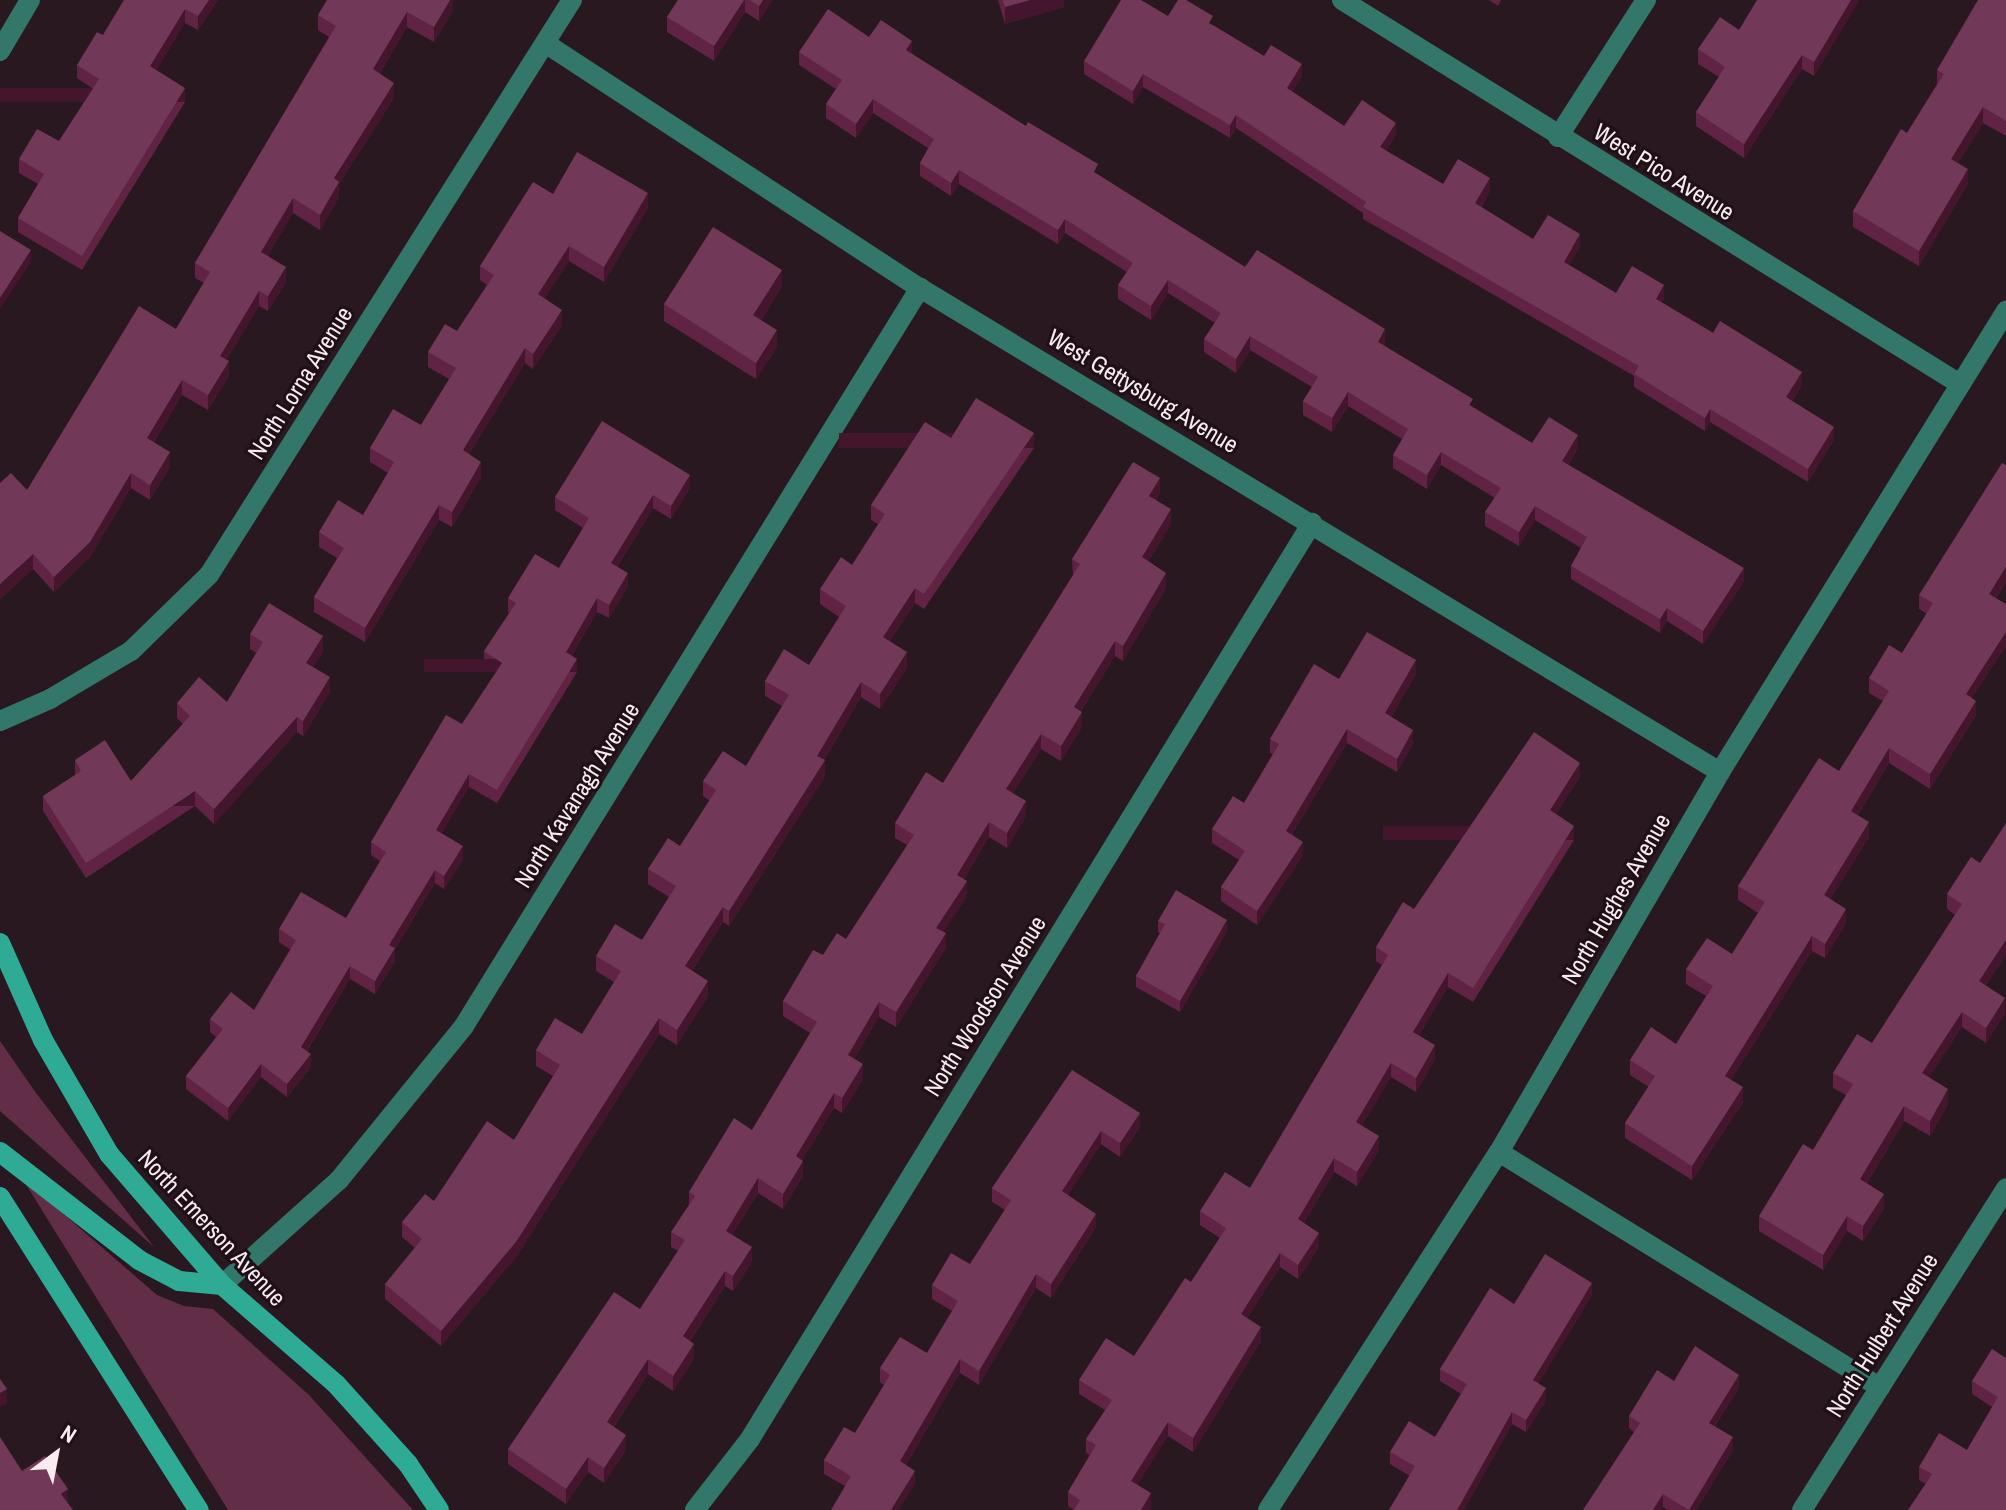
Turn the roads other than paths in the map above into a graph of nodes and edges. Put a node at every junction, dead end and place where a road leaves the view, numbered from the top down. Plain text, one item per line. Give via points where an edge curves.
1 (30, 0) edge
2 (572, 0) edge
3 (1342, 0) edge
4 (1646, 0) edge
5 (545, 43) junction
6 (0, 51) edge
7 (1558, 137) junction
8 (920, 288) junction
9 (2006, 311) edge
10 (1960, 384) junction
11 (1312, 523) junction
12 (0, 721) edge
13 (1720, 772) junction
14 (0, 943) edge
15 (0, 1152) edge
16 (1499, 1152) junction
17 (2006, 1188) edge
18 (0, 1197) edge
19 (222, 1285) junction
20 (1880, 1387) junction
21 (199, 1510) edge
22 (439, 1510) edge
23 (695, 1510) edge
24 (1268, 1510) edge
25 (1802, 1510) edge

1 - 6 street
2 - 5 street, North Lorna Avenue
3 - 7 street, West Pico Avenue
4 - 7 street
5 - 8 street, West Gettysburg Avenue
5 - 12 street, North Lorna Avenue via 209,575 131,651 50,699
7 - 10 street, West Pico Avenue
8 - 11 street, West Gettysburg Avenue
8 - 19 street, North Kavanagh Avenue via 464,1026 339,1180
9 - 10 street, North Hughes Avenue
10 - 13 street, North Hughes Avenue
11 - 13 street, West Gettysburg Avenue
11 - 23 street, North Woodson Avenue via 750,1439
13 - 16 street, North Hughes Avenue
14 - 19 street, North Emerson Avenue via 43,1040 109,1154
15 - 19 street via 139,1260 179,1281
16 - 20 street
16 - 24 street, North Hughes Avenue
17 - 20 street, North Hulbert Avenue
18 - 21 street
19 - 22 street, North Emerson Avenue via 336,1384 408,1464
20 - 25 street, North Hulbert Avenue

